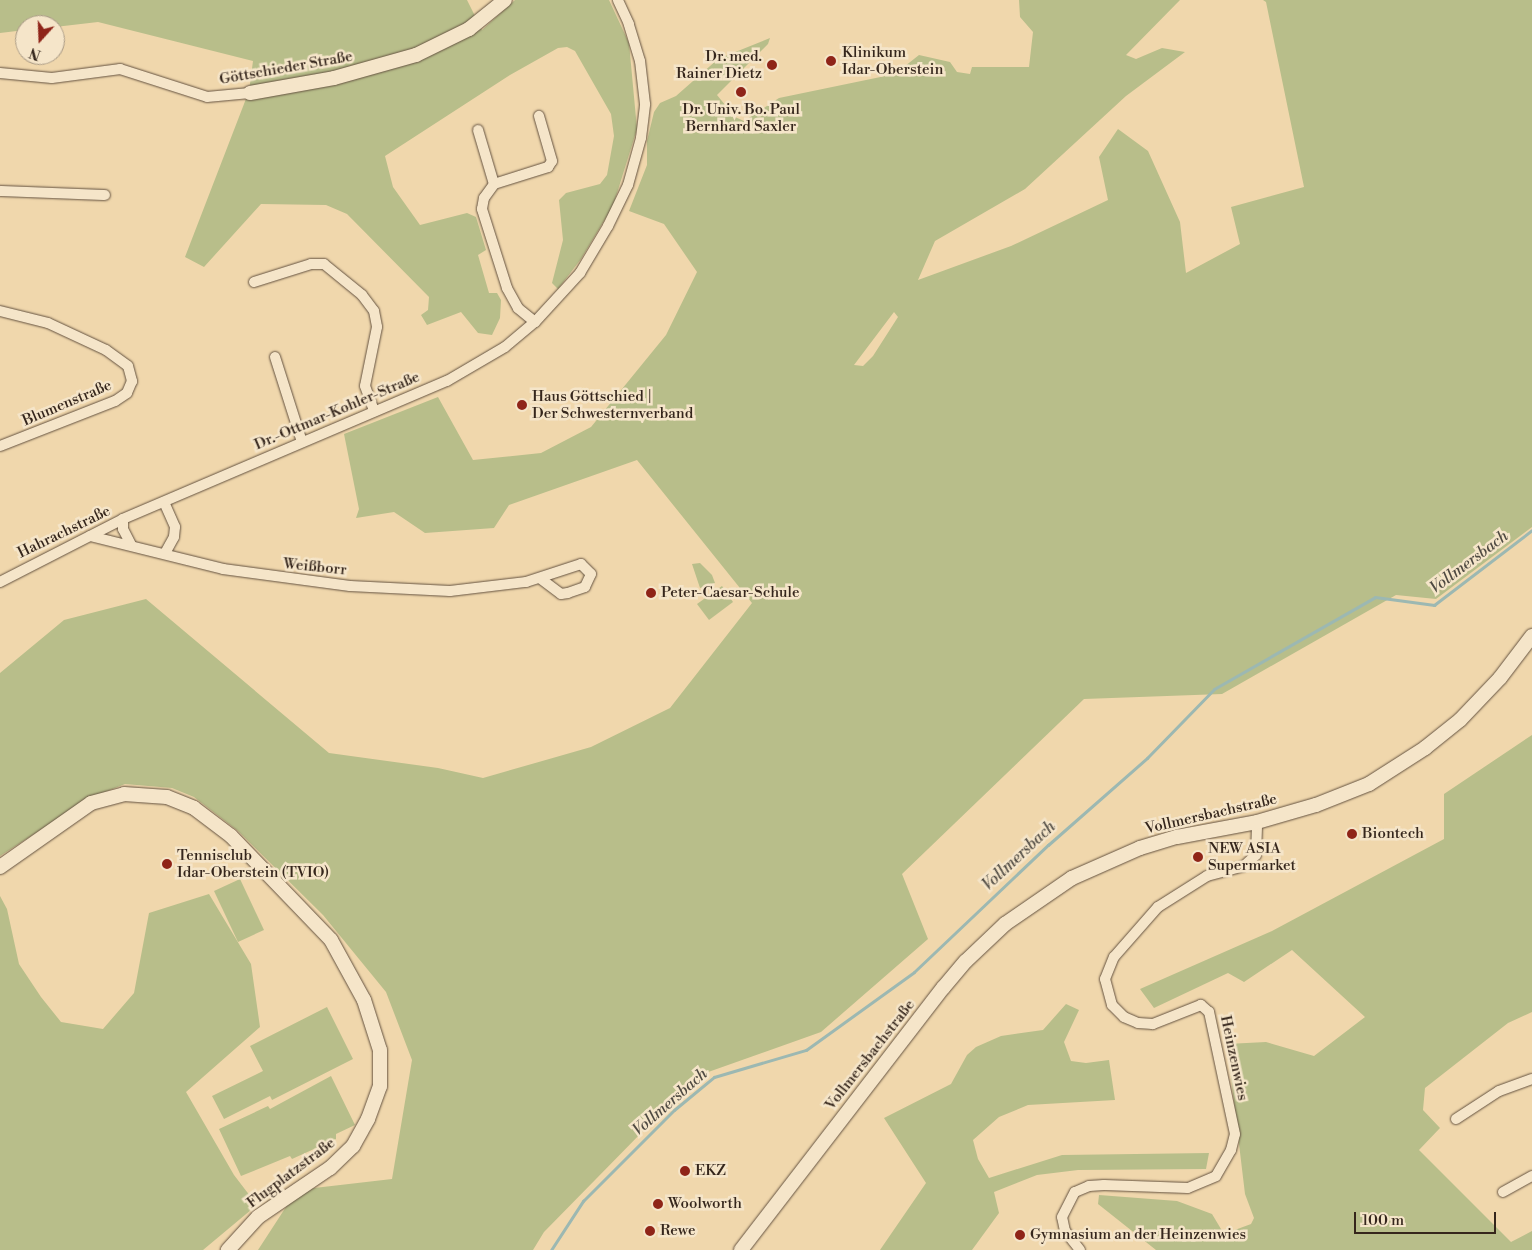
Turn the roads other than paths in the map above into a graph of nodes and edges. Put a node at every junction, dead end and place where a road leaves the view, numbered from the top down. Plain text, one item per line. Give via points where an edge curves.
1 (505, 0) edge
2 (618, 0) edge
3 (0, 73) edge
4 (250, 93) joint
5 (539, 116) dead end
6 (478, 130) dead end
7 (494, 184) junction
8 (0, 192) edge
9 (105, 194) dead end
10 (254, 282) dead end
11 (0, 311) edge
12 (535, 322) junction
13 (275, 357) dead end
14 (374, 411) junction
15 (302, 442) junction
16 (0, 446) edge
17 (164, 502) junction
18 (142, 511) joint
19 (123, 519) junction
20 (90, 536) junction
21 (131, 545) junction
22 (165, 553) junction
23 (541, 579) dead end
24 (0, 582) edge
25 (1532, 636) edge
26 (1257, 822) junction
27 (0, 867) edge
28 (1532, 1079) edge
29 (1456, 1119) dead end
30 (1532, 1176) edge
31 (1503, 1192) dead end
32 (228, 1250) edge
33 (740, 1250) edge
34 (1080, 1250) edge

1 - 4 street, Göttschieder Straße via 469,29 416,56 334,78
2 - 12 street, Dr.-Ottmar-Kohler-Straße via 634,39 644,90 639,147 622,201 597,245 580,273
3 - 4 street, Göttschieder Straße via 52,78 120,69 207,97
5 - 7 street via 552,160 548,167
6 - 7 street
7 - 12 street via 484,198 482,209 507,288 518,308
8 - 9 street
10 - 14 street via 311,264 324,264 362,295 374,311 378,327 365,386
11 - 16 street, Blumenstraße via 34,319 85,338 124,361 132,377 127,393 115,401
12 - 14 street, Dr.-Ottmar-Kohler-Straße via 505,347 469,370
13 - 15 street
14 - 15 street, Dr.-Ottmar-Kohler-Straße
15 - 17 street, Dr.-Ottmar-Kohler-Straße
17 - 18 street, Dr.-Ottmar-Kohler-Straße
17 - 22 street via 175,527 174,537
18 - 19 street, Hahrachstraße
19 - 20 street, Hahrachstraße
19 - 21 street via 123,528
20 - 21 street, Weißborr
20 - 24 street, Hahrachstraße
21 - 22 street, Weißborr
22 - 23 street, Weißborr via 263,576 350,586 450,591
25 - 26 street, Vollmersbachstraße via 1500,678 1460,720 1425,748 1369,784 1316,805
26 - 33 street, Vollmersbachstraße via 1176,837 1115,858 1060,884 1005,924 949,982
26 - 34 street, Heinzenwies via 1256,855 1244,866 1207,876 1158,908 1114,957 1105,979 1112,1005 1124,1017 1138,1023 1153,1024 1201,1005 1209,1012 1235,1134 1231,1150 1216,1176 1188,1188 1104,1184 1075,1192 1062,1218 1065,1231
27 - 32 street, Flugplatzstraße via 91,802 124,794 167,797 194,808 231,836 331,940 364,1000 380,1050 380,1086 368,1119 353,1146 330,1168 258,1217
28 - 29 street via 1499,1091
30 - 31 street

